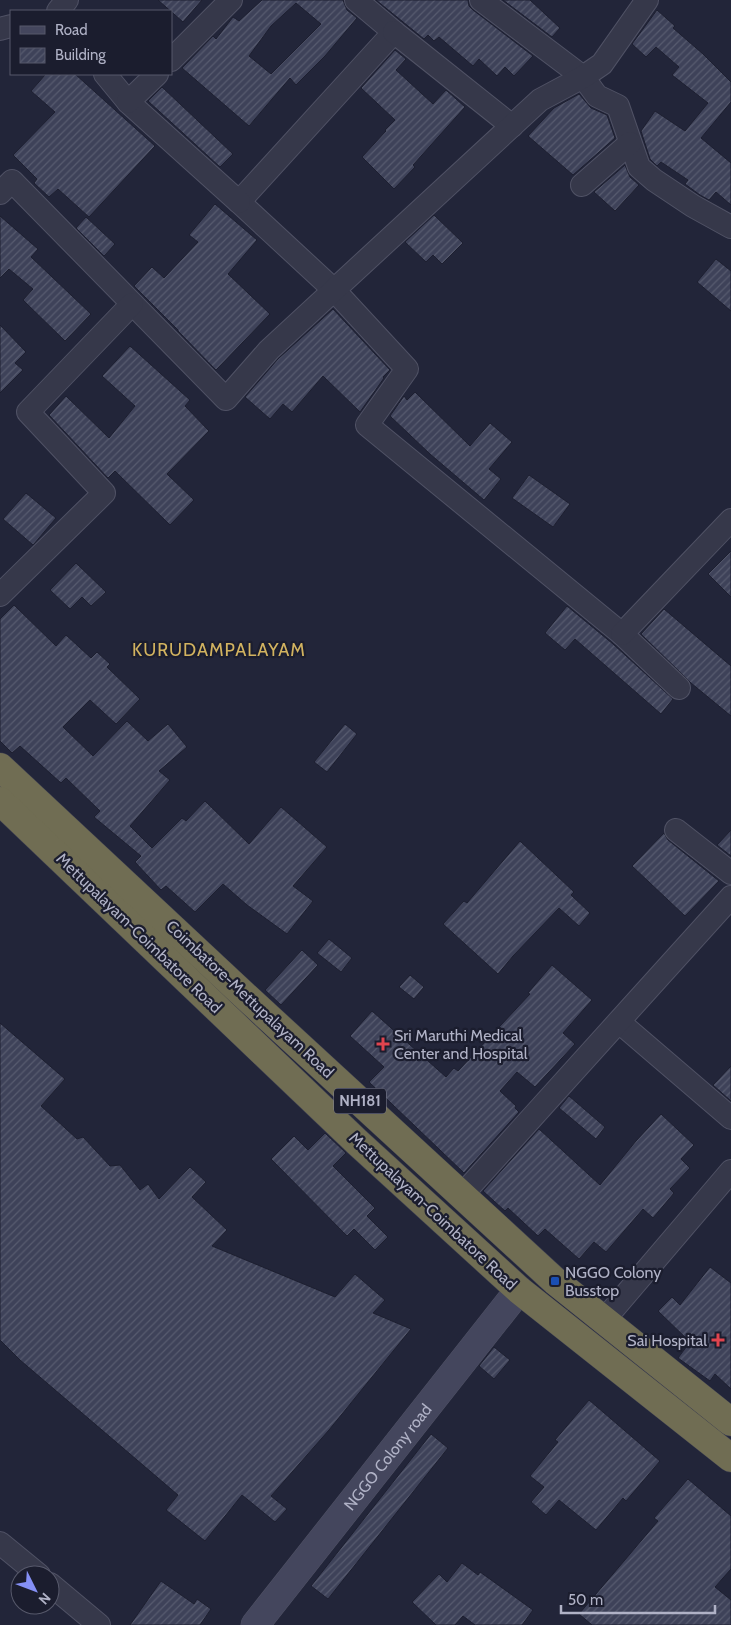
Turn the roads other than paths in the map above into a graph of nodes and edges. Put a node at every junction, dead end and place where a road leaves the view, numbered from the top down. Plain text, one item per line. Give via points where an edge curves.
1 (67, 0) edge
2 (231, 0) edge
3 (356, 0) edge
4 (481, 0) edge
5 (647, 0) edge
6 (59, 10) edge
7 (394, 32) junction
8 (172, 59) edge
9 (106, 75) edge
10 (156, 75) edge
11 (582, 77) junction
12 (128, 102) junction
13 (512, 126) junction
14 (630, 143) junction
15 (4, 182) edge
16 (582, 185) dead end
17 (240, 202) junction
18 (731, 226) edge
19 (334, 290) junction
20 (132, 304) junction
21 (731, 520) edge
22 (0, 595) edge
23 (622, 634) junction
24 (679, 688) dead end
25 (0, 767) edge
26 (0, 801) edge
27 (676, 830) dead end
28 (731, 873) edge
29 (731, 898) edge
30 (619, 1022) junction
31 (731, 1118) edge
32 (731, 1171) edge
33 (462, 1195) junction
34 (538, 1266) junction
35 (519, 1290) junction
36 (604, 1320) junction
37 (731, 1422) edge
38 (731, 1458) edge
39 (0, 1543) edge
40 (27, 1565) edge
41 (60, 1592) edge
42 (99, 1625) edge
43 (255, 1625) edge

1 - 6 street
2 - 8 street
3 - 7 street
4 - 11 street
5 - 11 street via 602,64
7 - 13 street
7 - 17 street
9 - 12 street
10 - 12 street
11 - 13 street via 540,100
11 - 14 street via 597,96 618,106
12 - 17 street
13 - 19 street
14 - 16 street
14 - 18 street via 639,167 654,180
15 - 20 street
17 - 19 street
19 - 20 street via 269,350 226,399
19 - 23 street via 407,369 367,425
20 - 22 street via 28,412 104,493
21 - 23 street
23 - 24 street
25 - 33 highway, Coimbatore-Mettupalayam Road / NH181
26 - 35 highway, Mettupalayam-Coimbatore Road / NH181 via 358,1142
27 - 28 street
29 - 30 street
30 - 31 street
30 - 33 street
32 - 36 street
33 - 34 highway, Coimbatore-Mettupalayam Road / NH181
34 - 35 highway
34 - 36 highway, Coimbatore-Mettupalayam Road / NH181
35 - 38 highway, Mettupalayam-Coimbatore Road / NH181
35 - 43 street, NGGO Colony road
36 - 37 highway, Coimbatore-Mettupalayam Road / NH181
39 - 40 street
41 - 42 street

